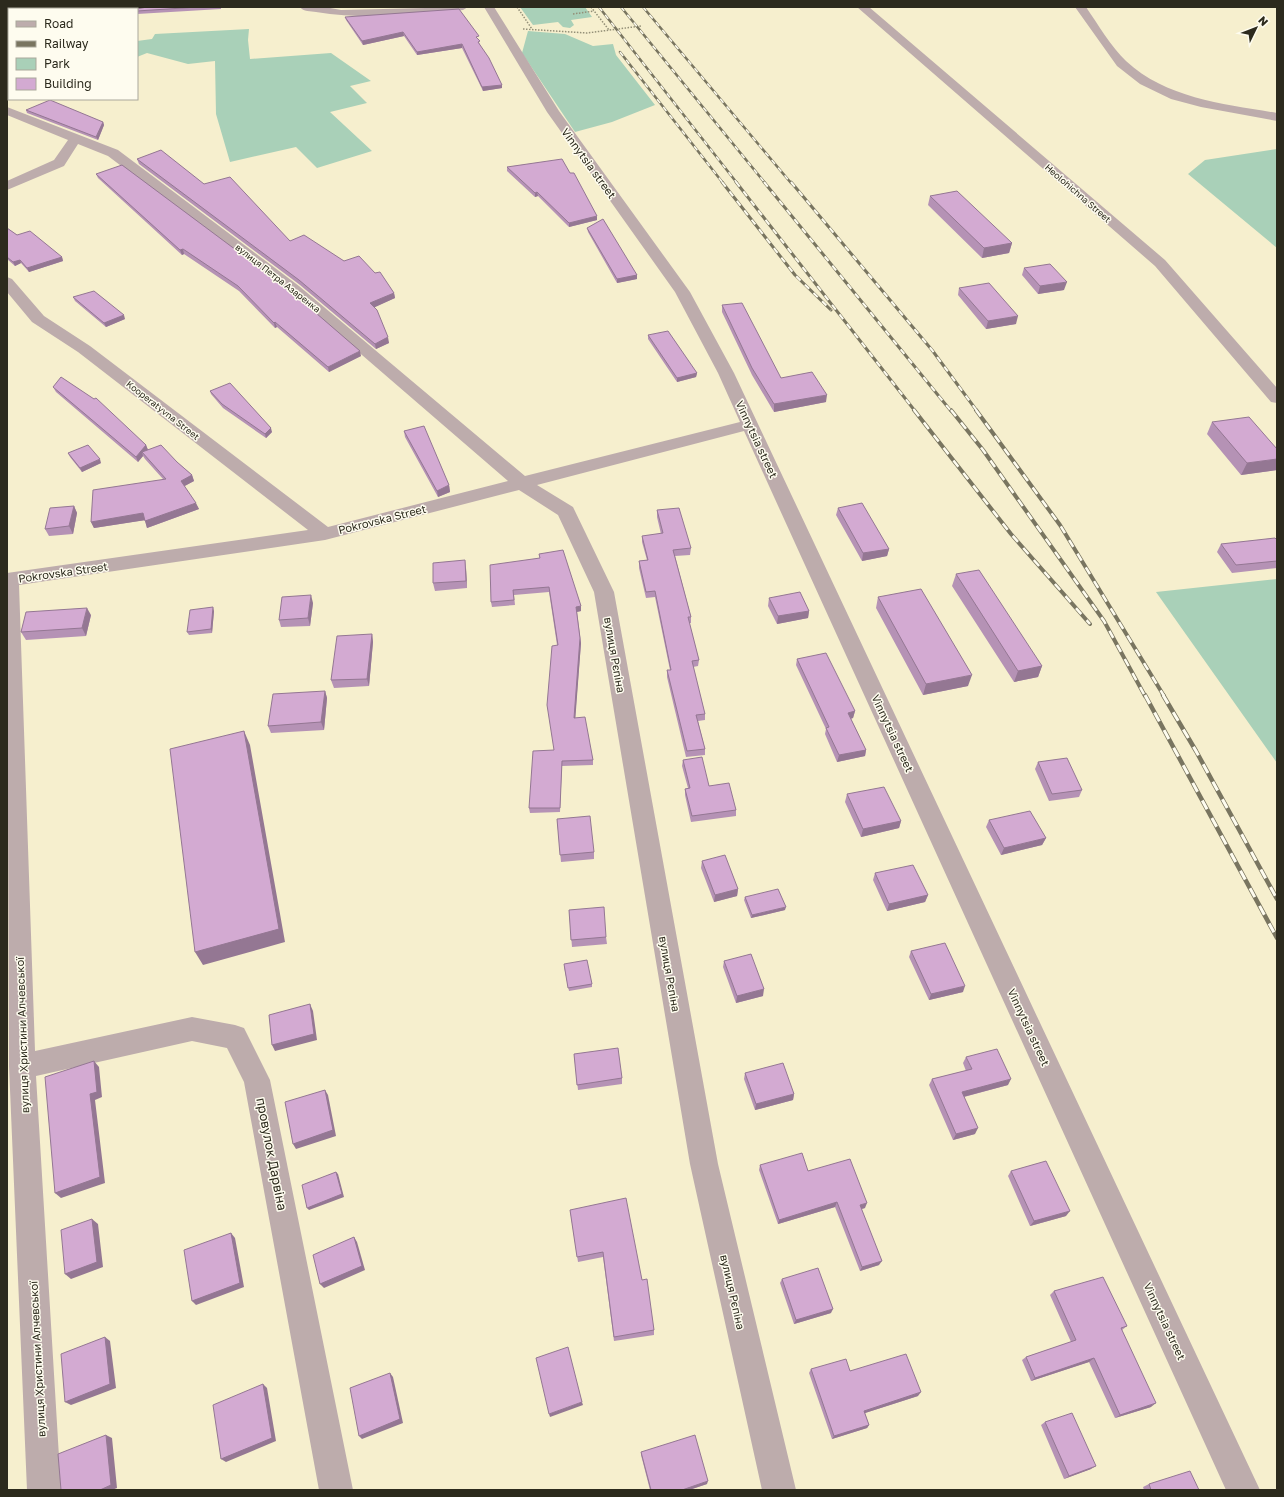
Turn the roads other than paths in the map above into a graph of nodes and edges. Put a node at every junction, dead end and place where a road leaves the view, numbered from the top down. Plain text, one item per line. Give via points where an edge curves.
1 (144, 7) edge
2 (305, 7) edge
3 (308, 7) edge
4 (463, 7) edge
5 (489, 7) edge
6 (862, 7) edge
7 (1080, 7) edge
8 (133, 8) edge
9 (7, 111) edge
10 (1277, 117) edge
11 (76, 138) junction
12 (7, 186) edge
13 (7, 282) edge
14 (1277, 398) edge
15 (751, 424) junction
16 (523, 484) junction
17 (325, 534) junction
18 (8, 580) edge
19 (22, 1066) junction
20 (44, 1490) edge
21 (336, 1490) edge
22 (779, 1490) edge
23 (1243, 1490) edge

1 - 8 street
2 - 3 street
3 - 4 street via 349,13 396,13
5 - 15 street, Vinnytsia street via 553,112 682,292
6 - 14 street, Heolohichna Street via 1160,263
7 - 10 street via 1121,62 1144,81 1175,96
9 - 11 street, вулиця Петра Азаренка
11 - 12 street via 59,163
11 - 16 street, вулиця Петра Азаренка via 113,152 294,289
13 - 17 street, Kooperatyvna Street via 38,319 84,349
15 - 16 street, Pokrovska Street
15 - 23 street, Vinnytsia street
16 - 17 street, Pokrovska Street
16 - 22 street, вулиця Рєпіна via 566,511 604,592 704,1164
17 - 18 street, Pokrovska Street
18 - 19 street, вулиця Христини Алчевської
19 - 20 street, вулиця Христини Алчевської
19 - 21 street, провулок Дарвіна via 192,1028 235,1037 258,1080

